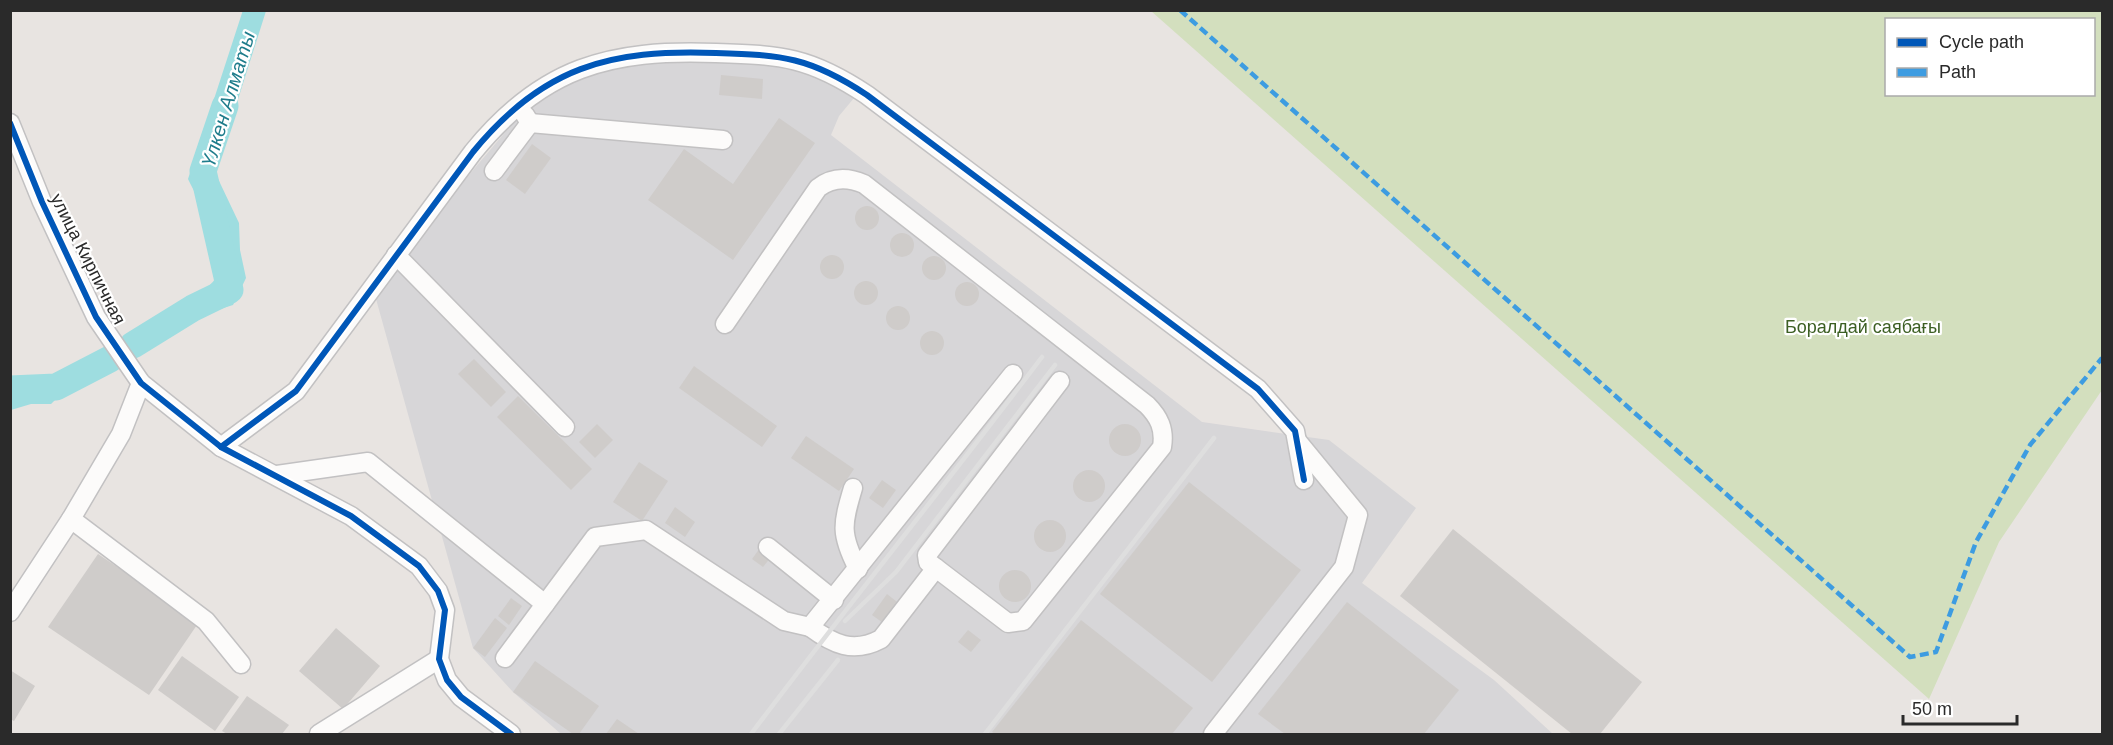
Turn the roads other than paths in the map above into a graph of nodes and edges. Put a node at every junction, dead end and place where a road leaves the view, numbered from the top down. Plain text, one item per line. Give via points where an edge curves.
1 (519, 104) junction
2 (10, 123) edge
3 (530, 123) junction
4 (723, 140) dead end
5 (494, 171) dead end
6 (396, 255) junction
7 (725, 324) dead end
8 (1013, 374) dead end
9 (1060, 381) dead end
10 (141, 383) junction
11 (565, 427) dead end
12 (1297, 442) junction
13 (221, 447) junction
14 (277, 475) junction
15 (1304, 480) dead end
16 (854, 488) dead end
17 (71, 519) junction
18 (768, 547) dead end
19 (936, 568) junction
20 (858, 569) junction
21 (834, 600) junction
22 (545, 604) junction
23 (10, 612) edge
24 (810, 627) junction
25 (505, 658) dead end
26 (439, 659) junction
27 (241, 664) dead end
28 (319, 735) edge
29 (511, 735) edge
30 (1213, 735) edge

1 - 3 street
1 - 6 street via 493,127
1 - 12 street via 591,64 625,55 778,55 814,65 867,95 1258,389 1295,431
2 - 10 street, улица Кирпичная via 96,317
3 - 4 street
3 - 5 street
6 - 11 street
6 - 13 street via 296,391
7 - 19 street via 818,188 826,182 855,180 1157,416 1162,447 1023,621 1008,623
8 - 20 street
9 - 19 street via 927,555 928,562
10 - 13 street, улица Кирпичная
10 - 17 street via 122,434
12 - 15 street
12 - 30 street via 1358,515 1344,567
13 - 14 street, улица Кирпичная
14 - 22 street via 368,462
14 - 26 street, улица Кирпичная via 351,516 419,566 438,591 445,610
16 - 20 street via 843,523 845,540
17 - 23 street
17 - 27 street via 206,621
18 - 21 street
19 - 24 street via 880,639 870,645 841,647
20 - 21 street
21 - 24 street
22 - 24 street via 595,537 646,530 784,621
22 - 25 street
26 - 28 street
26 - 29 street via 447,680 461,698

